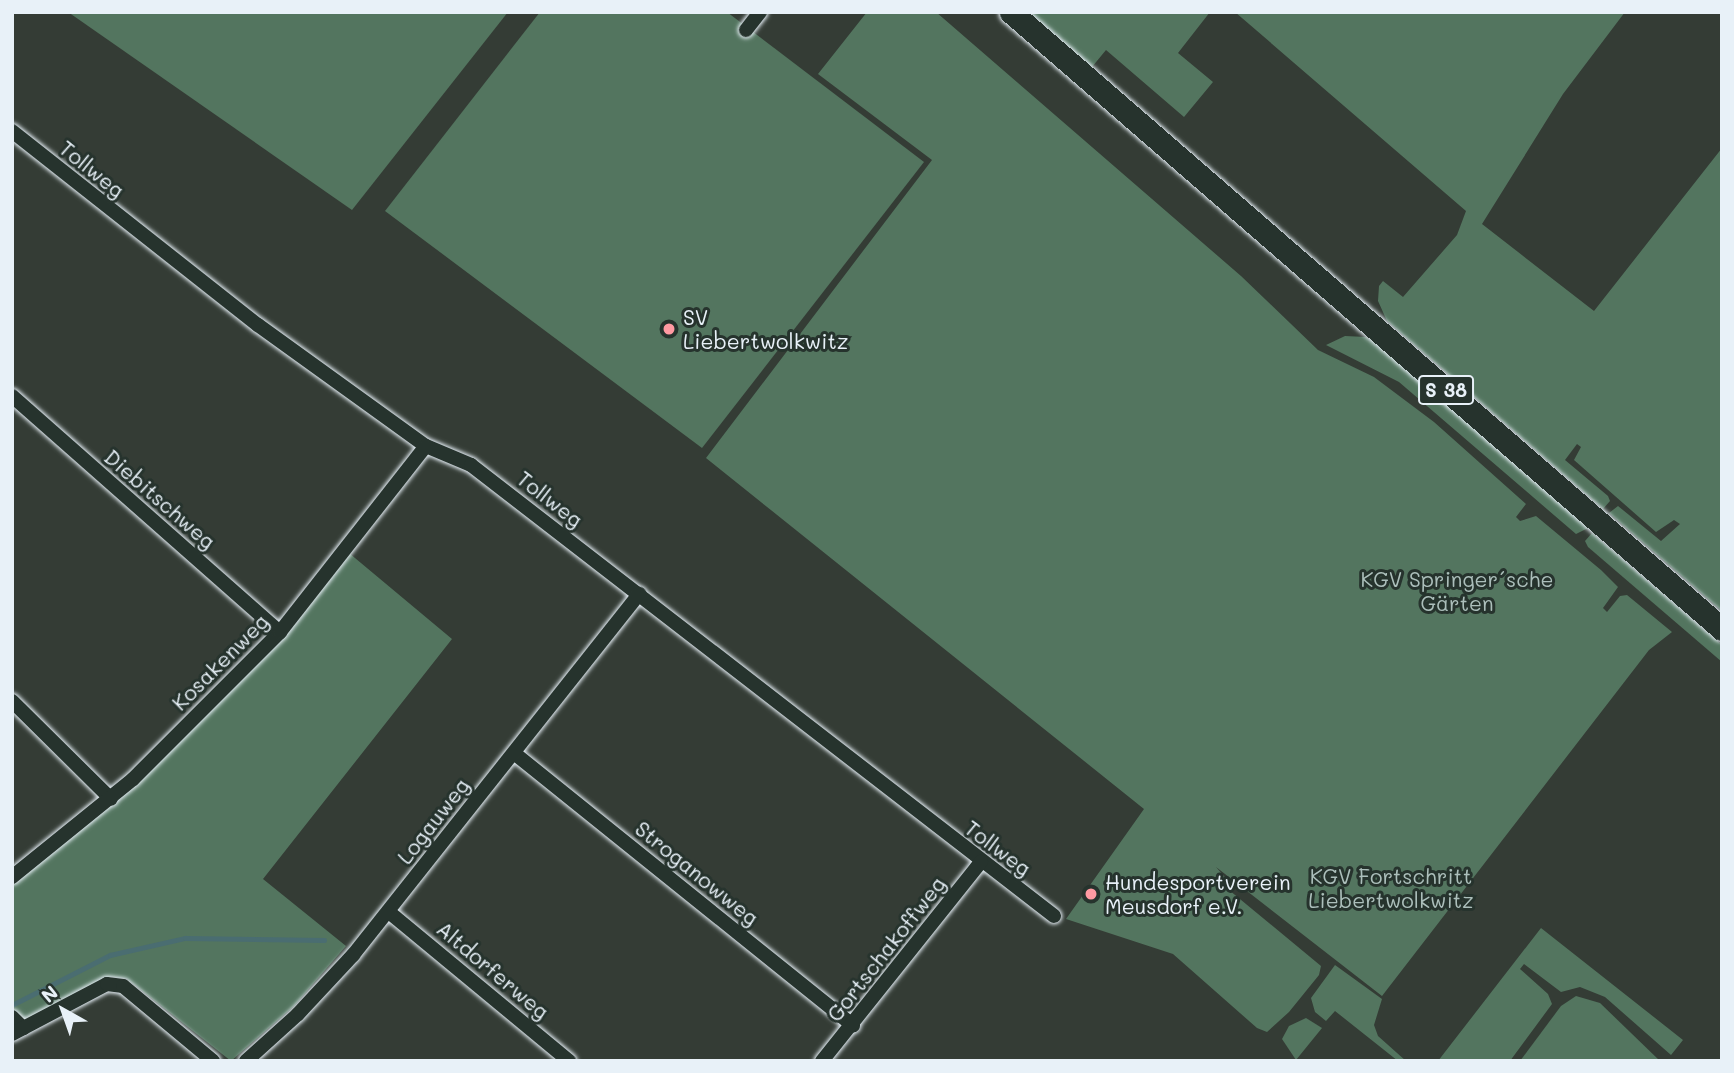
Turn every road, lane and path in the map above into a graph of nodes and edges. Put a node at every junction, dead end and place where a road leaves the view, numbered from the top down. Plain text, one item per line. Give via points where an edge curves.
1 (760, 12) edge
2 (1011, 12) edge
3 (746, 30) dead end
4 (12, 131) edge
5 (12, 396) edge
6 (426, 446) junction
7 (639, 594) junction
8 (1722, 629) edge
9 (280, 632) junction
10 (12, 701) edge
11 (514, 753) junction
12 (111, 799) junction
13 (981, 862) junction
14 (12, 877) edge
15 (389, 912) junction
16 (1054, 916) dead end
17 (12, 1017) edge
18 (853, 1026) junction
19 (18, 1031) edge
20 (214, 1061) edge
21 (246, 1061) edge
22 (569, 1061) edge
23 (822, 1061) edge

1 - 3 street
2 - 8 main road, S 38
4 - 6 street, Tollweg via 258,325
5 - 9 street, Diebitschweg
6 - 7 street, Tollweg via 471,464
6 - 9 street, Kosakenweg
7 - 11 street, Logauweg
7 - 13 street, Tollweg
9 - 12 street, Kosakenweg
10 - 12 street
11 - 15 street, Logauweg
11 - 18 street, Stroganowweg
12 - 14 street, Kosakenweg
13 - 16 street, Tollweg
13 - 18 street, Gortschakoffweg
15 - 21 street, Logauweg via 298,1014
15 - 22 street, Altdorferweg
17 - 19 street
18 - 23 street, Gortschakoffweg
19 - 20 street via 107,984 123,986

